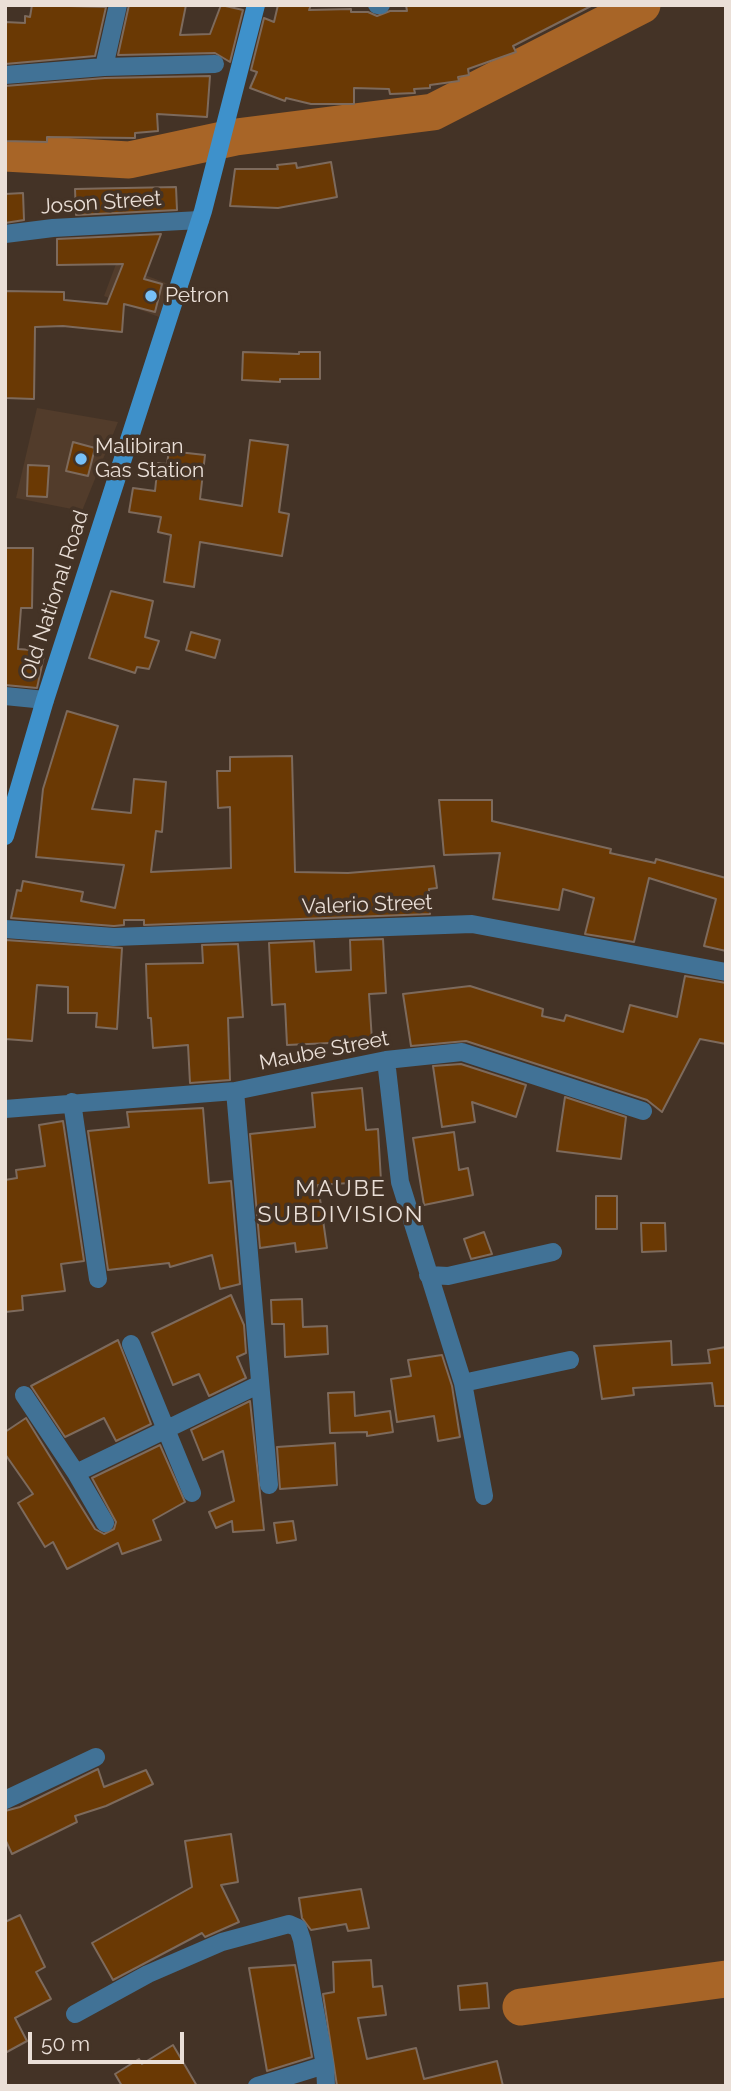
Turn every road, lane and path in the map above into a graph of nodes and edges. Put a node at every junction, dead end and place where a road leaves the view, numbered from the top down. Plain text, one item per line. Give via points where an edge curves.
1 (118, 5) edge
2 (256, 5) edge
3 (215, 64) dead end
4 (104, 67) junction
5 (5, 75) edge
6 (201, 215) junction
7 (5, 234) edge
8 (5, 696) edge
9 (45, 700) junction
10 (5, 836) edge
11 (5, 929) edge
12 (726, 972) edge
13 (386, 1060) junction
14 (235, 1091) junction
15 (72, 1102) junction
16 (5, 1109) edge
17 (642, 1111) dead end
18 (553, 1252) dead end
19 (428, 1275) junction
20 (98, 1279) dead end
21 (131, 1343) dead end
22 (570, 1360) dead end
23 (463, 1383) junction
24 (260, 1384) junction
25 (24, 1395) dead end
26 (166, 1428) junction
27 (76, 1473) junction
28 (269, 1485) dead end
29 (192, 1493) dead end
30 (484, 1496) dead end
31 (105, 1523) dead end
32 (96, 1757) dead end
33 (5, 1800) edge
34 (75, 2014) dead end
35 (326, 2065) junction
36 (257, 2086) edge
37 (326, 2086) edge

1 - 4 street
2 - 6 main road, Old National Road
3 - 4 street
4 - 5 street
6 - 7 street, Joson Street
6 - 9 main road, Old National Road
8 - 9 street
9 - 10 main road, Old National Road
11 - 12 street, Valerio Street via 114,937 472,924
13 - 14 street, Maube Street
13 - 17 street, Maube Street via 462,1052
13 - 19 street via 400,1182
14 - 15 street, Maube Street
14 - 24 street
15 - 16 street, Maube Street
15 - 20 street
18 - 19 street via 448,1276
19 - 23 street
21 - 26 street
22 - 23 street
23 - 30 street
24 - 26 street
24 - 28 street
25 - 27 street
26 - 27 street
26 - 29 street
27 - 31 street
32 - 33 street
34 - 35 street via 148,1974 222,1942 289,1924 298,1928 302,1940
35 - 36 street
35 - 37 street

